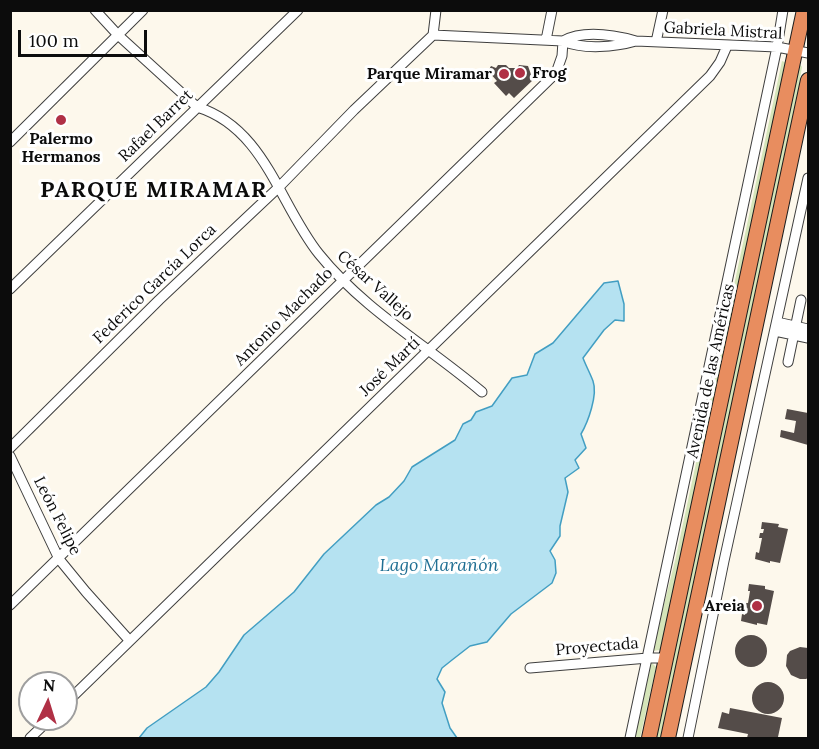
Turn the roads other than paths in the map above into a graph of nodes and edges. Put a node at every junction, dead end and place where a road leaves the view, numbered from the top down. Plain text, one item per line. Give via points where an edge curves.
1 (94, 10) edge
2 (143, 10) edge
3 (298, 10) edge
4 (436, 10) edge
5 (552, 10) edge
6 (663, 10) edge
7 (783, 10) edge
8 (804, 10) edge
9 (118, 35) junction
10 (433, 35) junction
11 (546, 40) junction
12 (563, 41) junction
13 (656, 42) junction
14 (727, 46) junction
15 (777, 47) junction
16 (802, 52) edge
17 (808, 80) edge
18 (197, 107) junction
19 (10, 142) edge
20 (808, 178) edge
21 (279, 187) junction
22 (343, 279) junction
23 (10, 289) edge
24 (801, 300) dead end
25 (776, 327) junction
26 (808, 329) edge
27 (794, 331) junction
28 (808, 338) edge
29 (428, 351) junction
30 (788, 362) dead end
31 (482, 392) dead end
32 (10, 448) edge
33 (10, 456) edge
34 (59, 559) junction
35 (10, 606) edge
36 (129, 640) junction
37 (648, 658) junction
38 (666, 658) junction
39 (530, 668) dead end
40 (78, 691) edge
41 (630, 738) edge
42 (649, 738) edge
43 (668, 738) edge
44 (688, 738) edge

1 - 9 street, César Vallejo
2 - 9 street
3 - 18 street, Rafael Barret
4 - 10 street
5 - 11 street
6 - 13 street
7 - 15 street, Avenida de las Américas
8 - 16 highway, Avenida de las Américas
9 - 18 street, César Vallejo
9 - 19 street
10 - 11 street, Gabriela Mistral
10 - 21 street, Federico García Lorca
11 - 12 street, Gabriela Mistral
12 - 13 street, Gabriela Mistral via 574,35
12 - 22 street, Antonio Machado via 556,73
13 - 14 street, Gabriela Mistral
14 - 15 street, Gabriela Mistral
14 - 29 street, José Martí via 710,76
15 - 16 street, Gabriela Mistral
15 - 37 street, Avenida de las Américas
16 - 38 highway, Avenida de las Américas
17 - 43 highway
18 - 21 street, César Vallejo via 222,118 244,136
18 - 23 street, Rafael Barret
20 - 25 street via 802,230
21 - 22 street, César Vallejo via 306,237
21 - 32 street, Federico García Lorca
22 - 29 street, César Vallejo
22 - 34 street, Antonio Machado
24 - 27 street
25 - 27 street
25 - 44 street
26 - 27 street
27 - 28 street
27 - 30 street
29 - 31 street, César Vallejo via 448,362
29 - 36 street, José Martí
33 - 34 street, León Felipe
34 - 35 street, Antonio Machado
34 - 36 street, León Felipe
36 - 40 street, José Martí
37 - 38 street, Proyectada
37 - 39 street, Proyectada
37 - 41 street, Avenida de las Américas
38 - 42 highway, Avenida de las Américas

